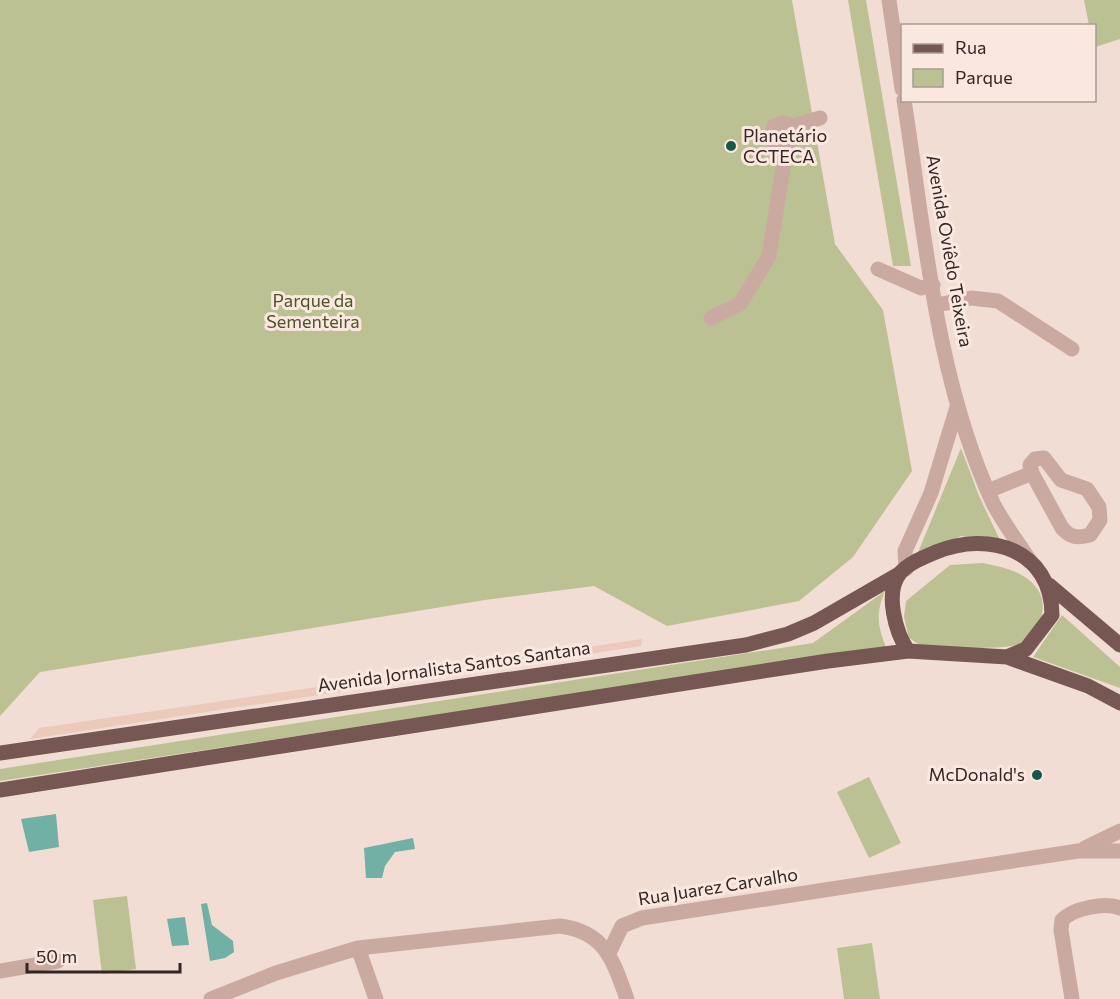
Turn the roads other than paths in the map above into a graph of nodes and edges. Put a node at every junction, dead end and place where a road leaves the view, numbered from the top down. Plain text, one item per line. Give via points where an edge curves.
1 (889, 0) edge
2 (901, 76) edge
3 (904, 102) edge
4 (820, 118) dead end
5 (878, 268) dead end
6 (933, 285) junction
7 (937, 305) junction
8 (711, 318) dead end
9 (1072, 349) dead end
10 (957, 408) junction
11 (1032, 473) junction
12 (988, 491) junction
13 (1030, 561) junction
14 (903, 572) junction
15 (1049, 585) junction
16 (1120, 645) edge
17 (908, 651) junction
18 (1006, 657) junction
19 (1120, 703) edge
20 (0, 753) edge
21 (0, 790) edge
22 (1120, 831) edge
23 (1078, 851) junction
24 (1120, 851) edge
25 (1120, 908) edge
26 (358, 948) junction
27 (609, 953) junction
28 (58, 961) dead end
29 (0, 971) edge
30 (211, 999) edge
31 (376, 999) edge
32 (627, 999) edge
33 (1072, 999) edge

1 - 2 street
3 - 6 street, Avenida Oviêdo Teixeira
4 - 8 street via 794,126 786,149 769,256 740,304
5 - 6 street via 921,288
6 - 7 street, Avenida Oviêdo Teixeira
7 - 9 street via 971,298 998,301
7 - 10 street, Avenida Oviêdo Teixeira
10 - 12 street, Avenida Oviêdo Teixeira
10 - 14 street, Avenida Oviêdo Teixeira via 931,493 905,551
11 - 11 street via 1067,535 1090,535 1100,520 1099,507 1087,489 1061,480 1044,458 1035,459 1030,465
11 - 12 street
12 - 13 street, Avenida Oviêdo Teixeira
13 - 14 main road via 993,543 969,543 919,559
13 - 15 main road
14 - 17 main road via 892,608 900,639
14 - 20 main road, Avenida Jornalista Santos Santana via 814,623 746,645
15 - 16 main road
15 - 18 main road via 1052,615 1026,649
17 - 18 main road
17 - 21 main road
18 - 19 main road via 1088,686
22 - 23 street
23 - 24 street, Rua Juarez Carvalho
23 - 27 street, Rua Juarez Carvalho via 642,918 622,926
25 - 33 street via 1112,905 1077,911 1062,920
26 - 27 street via 560,926 583,931
26 - 30 street via 276,973
26 - 31 street
27 - 32 street
28 - 29 street

